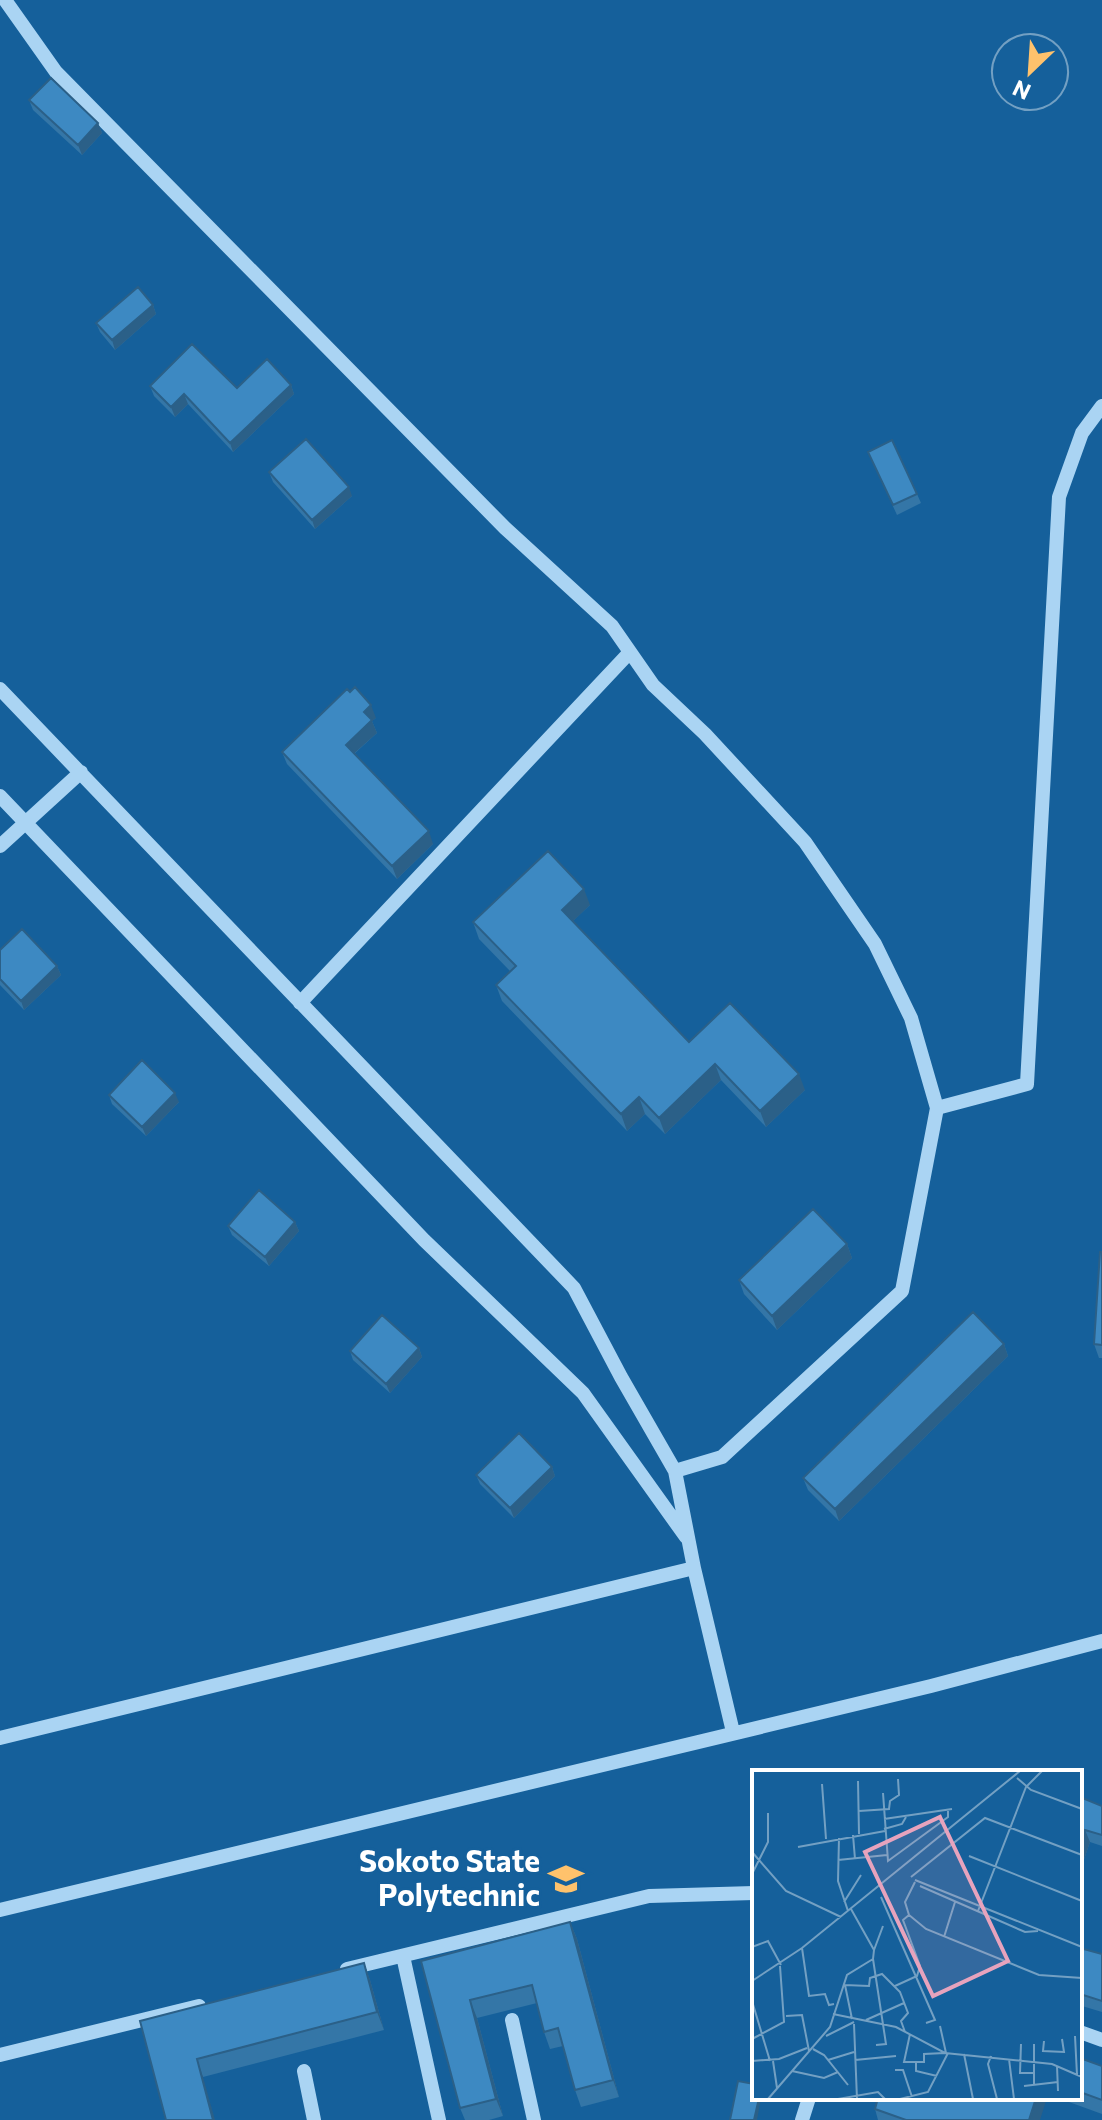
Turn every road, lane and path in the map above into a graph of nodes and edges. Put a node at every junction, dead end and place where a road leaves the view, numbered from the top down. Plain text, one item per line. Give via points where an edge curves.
1 (5, 0) edge
2 (1102, 406) edge
3 (630, 652) junction
4 (0, 689) edge
5 (81, 772) junction
6 (0, 796) edge
7 (24, 823) junction
8 (0, 846) edge
9 (300, 1003) junction
10 (937, 1108) junction
11 (675, 1471) junction
12 (689, 1541) junction
13 (694, 1568) junction
14 (1102, 1641) edge
15 (733, 1732) junction
16 (0, 1738) edge
17 (752, 1893) edge
18 (0, 1910) edge
19 (403, 1956) junction
20 (326, 1975) edge
21 (217, 2002) edge
22 (512, 2020) dead end
23 (1082, 2033) edge
24 (1102, 2040) edge
25 (0, 2055) edge
26 (304, 2071) dead end
27 (808, 2100) edge
28 (314, 2120) edge
29 (439, 2120) edge
30 (534, 2120) edge
31 (802, 2120) edge

1 - 3 street via 56,72 505,528 612,626
2 - 10 street via 1082,433 1059,497 1027,1084
3 - 9 street
3 - 10 street via 653,685 805,842 875,944 911,1018
4 - 5 street
5 - 7 street
5 - 9 street
6 - 7 street
7 - 8 street
7 - 12 street via 424,1240 583,1393
9 - 11 street via 574,1288
10 - 11 street via 902,1291 722,1457
11 - 12 street
12 - 13 street
13 - 15 street
13 - 16 street
14 - 15 street
15 - 18 street
17 - 19 street via 649,1896
19 - 20 street
19 - 29 street
21 - 25 street
22 - 30 street
23 - 24 street
26 - 28 street
27 - 31 street

